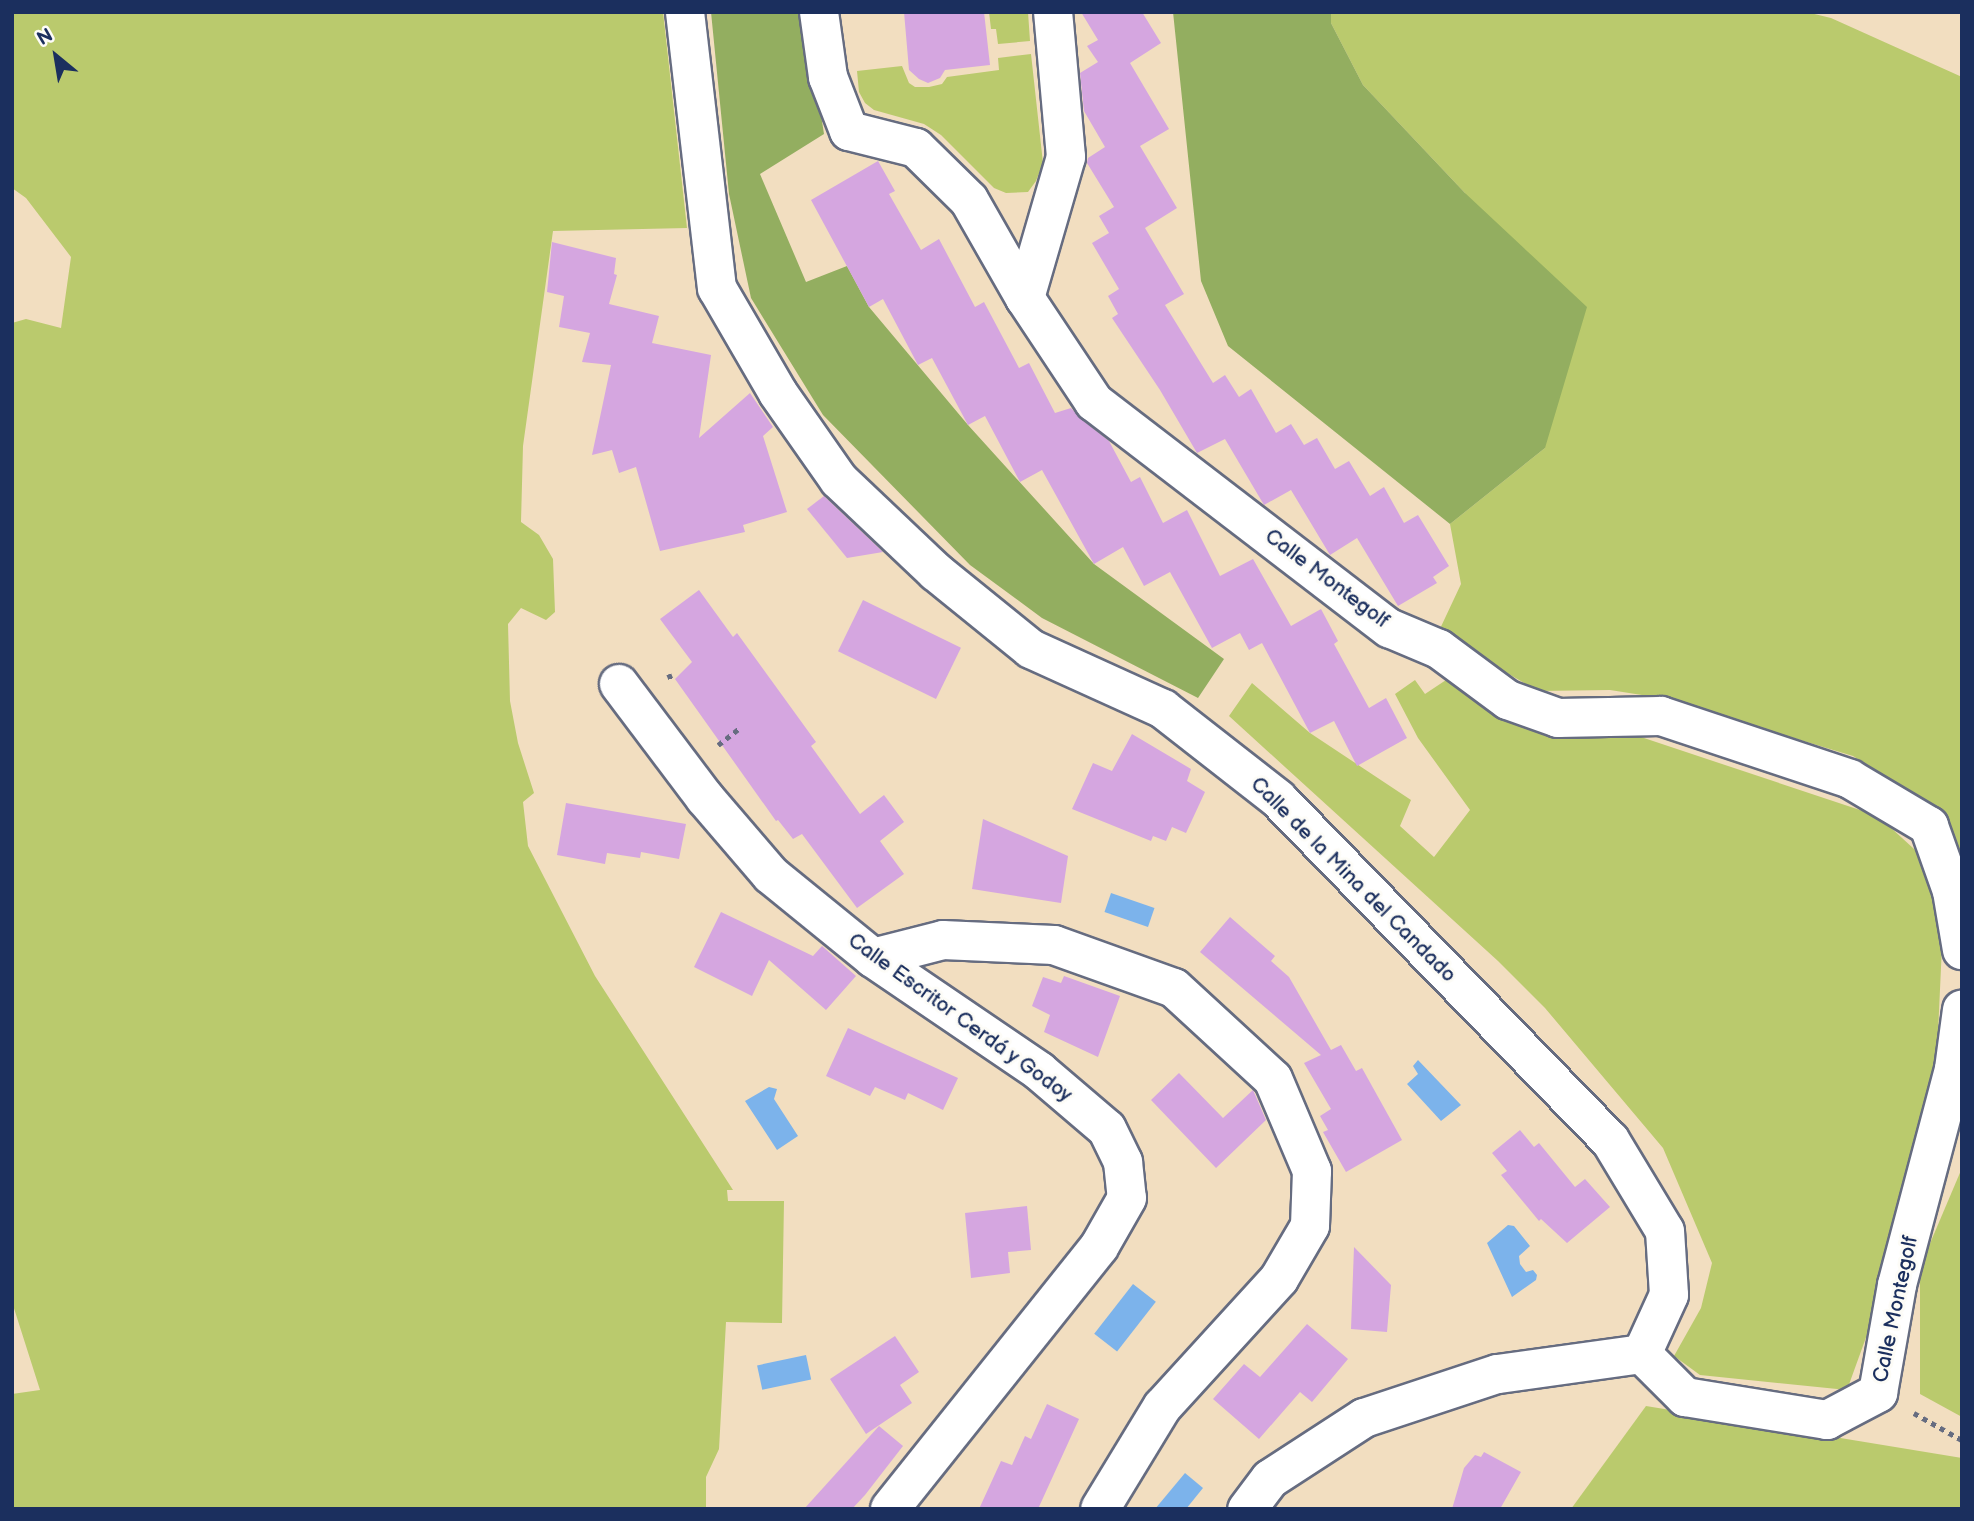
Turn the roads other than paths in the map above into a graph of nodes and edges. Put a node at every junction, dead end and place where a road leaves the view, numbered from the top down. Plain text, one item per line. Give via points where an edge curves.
1 (685, 12) edge
2 (819, 12) edge
3 (1053, 12) edge
4 (1025, 298) junction
5 (619, 684) dead end
6 (1962, 950) edge
7 (873, 958) junction
8 (1962, 1010) edge
9 (1642, 1354) junction
10 (890, 1509) edge
11 (1100, 1509) edge
12 (1247, 1509) edge

1 - 9 street, Calle de la Mina del Candado via 716,288 778,393 839,480 936,572 1031,649 1163,709 1278,799 1610,1140 1665,1231 1669,1295
2 - 4 street, Calle Montegolf via 828,77 849,131 916,148 969,200
3 - 4 street via 1066,158
4 - 6 street, Calle Montegolf via 1094,402 1389,628 1439,649 1508,700 1558,718 1661,716 1850,779 1929,826 1952,891
5 - 7 street, Calle Escritor Cerdá y Godoy via 705,798 771,875
7 - 10 street, Calle Escritor Cerdá y Godoy via 1039,1070 1107,1129 1123,1162 1127,1198 1099,1247
7 - 11 street via 943,940 1054,945 1174,988 1273,1079 1312,1171 1311,1226 1279,1279 1162,1408
8 - 9 street, Calle Montegolf via 1954,1069 1897,1285 1878,1393 1827,1420 1685,1397
9 - 12 street via 1497,1374 1364,1418 1270,1479

